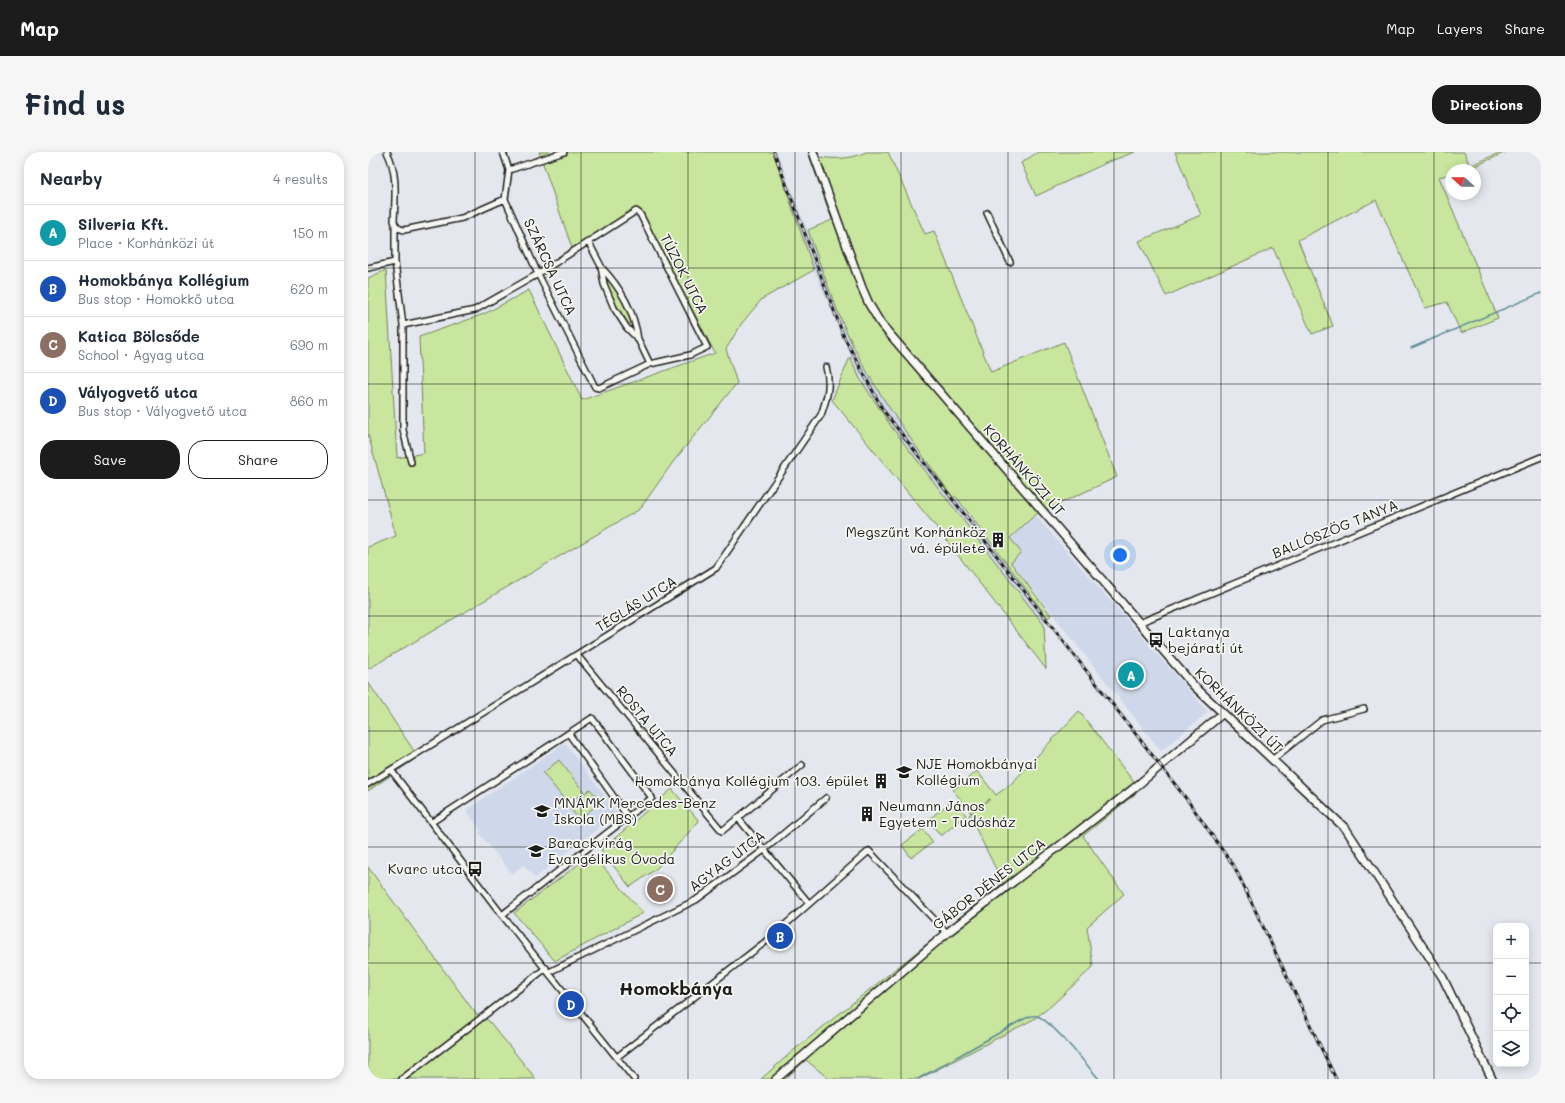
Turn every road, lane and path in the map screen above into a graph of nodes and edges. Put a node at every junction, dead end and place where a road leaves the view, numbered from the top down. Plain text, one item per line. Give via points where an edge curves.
1 (386, 152) edge
2 (503, 152) edge
3 (564, 152) edge
4 (813, 152) edge
5 (509, 170) junction
6 (506, 199) junction
7 (987, 213) dead end
8 (395, 225) junction
9 (588, 241) junction
10 (395, 262) junction
11 (1010, 262) dead end
12 (600, 266) junction
13 (368, 268) edge
14 (538, 274) junction
15 (403, 325) junction
16 (638, 339) junction
17 (650, 364) junction
18 (826, 366) dead end
19 (594, 387) joint
20 (1541, 456) edge
21 (411, 462) dead end
22 (1139, 623) junction
23 (577, 655) junction
24 (1364, 710) dead end
25 (1222, 714) junction
26 (569, 734) junction
27 (1272, 760) junction
28 (802, 765) dead end
29 (391, 770) junction
30 (368, 784) edge
31 (826, 798) dead end
32 (628, 817) junction
33 (738, 818) junction
34 (432, 822) junction
35 (764, 850) junction
36 (808, 902) junction
37 (502, 915) junction
38 (947, 933) junction
39 (548, 970) junction
40 (617, 1057) junction
41 (402, 1079) edge
42 (634, 1079) edge
43 (776, 1079) edge
44 (1492, 1079) edge

1 - 8 street via 395,177
2 - 5 street, SZÁRCSA UTCA
3 - 5 street
4 - 22 street, KORHÁNKÖZI ÚT via 872,311
5 - 6 street, SZÁRCSA UTCA
6 - 8 street via 462,218 404,230
6 - 14 street, SZÁRCSA UTCA
7 - 11 street
8 - 10 street
9 - 12 street
9 - 14 street, TÚZOK UTCA
9 - 17 street, TÚZOK UTCA via 631,213 636,211 640,214 706,344 705,348 690,356
10 - 13 street
10 - 15 street
12 - 16 street via 614,308
12 - 16 street via 627,302
14 - 15 street, TÚZOK UTCA via 475,310
14 - 19 street, SZÁRCSA UTCA
15 - 21 street via 403,430
16 - 17 street
17 - 19 street, TÚZOK UTCA via 599,388
18 - 23 street, TÉGLÁS UTCA via 829,392 820,415 716,568
20 - 22 street, BALLÓSZÖG TANYA
22 - 25 street, KORHÁNKÖZI ÚT
23 - 29 street, TÉGLÁS UTCA
23 - 33 street, ROSTA UTCA via 722,831
24 - 27 street via 1322,720
25 - 27 street, KORHÁNKÖZI ÚT
25 - 38 street, GÁBOR DÉNES UTCA via 1133,789
26 - 32 street
26 - 32 street via 592,718 652,798
26 - 34 street
27 - 44 street, KORHÁNKÖZI ÚT via 1334,816 1359,847 1443,978
28 - 33 street
29 - 30 street, TÉGLÁS UTCA
29 - 34 street
31 - 35 street, AGYAG UTCA
32 - 37 street
33 - 35 street
34 - 37 street
35 - 36 street
35 - 39 street, AGYAG UTCA via 696,900
36 - 38 street via 868,851
36 - 40 street via 769,938
37 - 39 street
38 - 43 street, GÁBOR DÉNES UTCA
39 - 40 street
39 - 41 street, AGYAG UTCA
40 - 42 street

